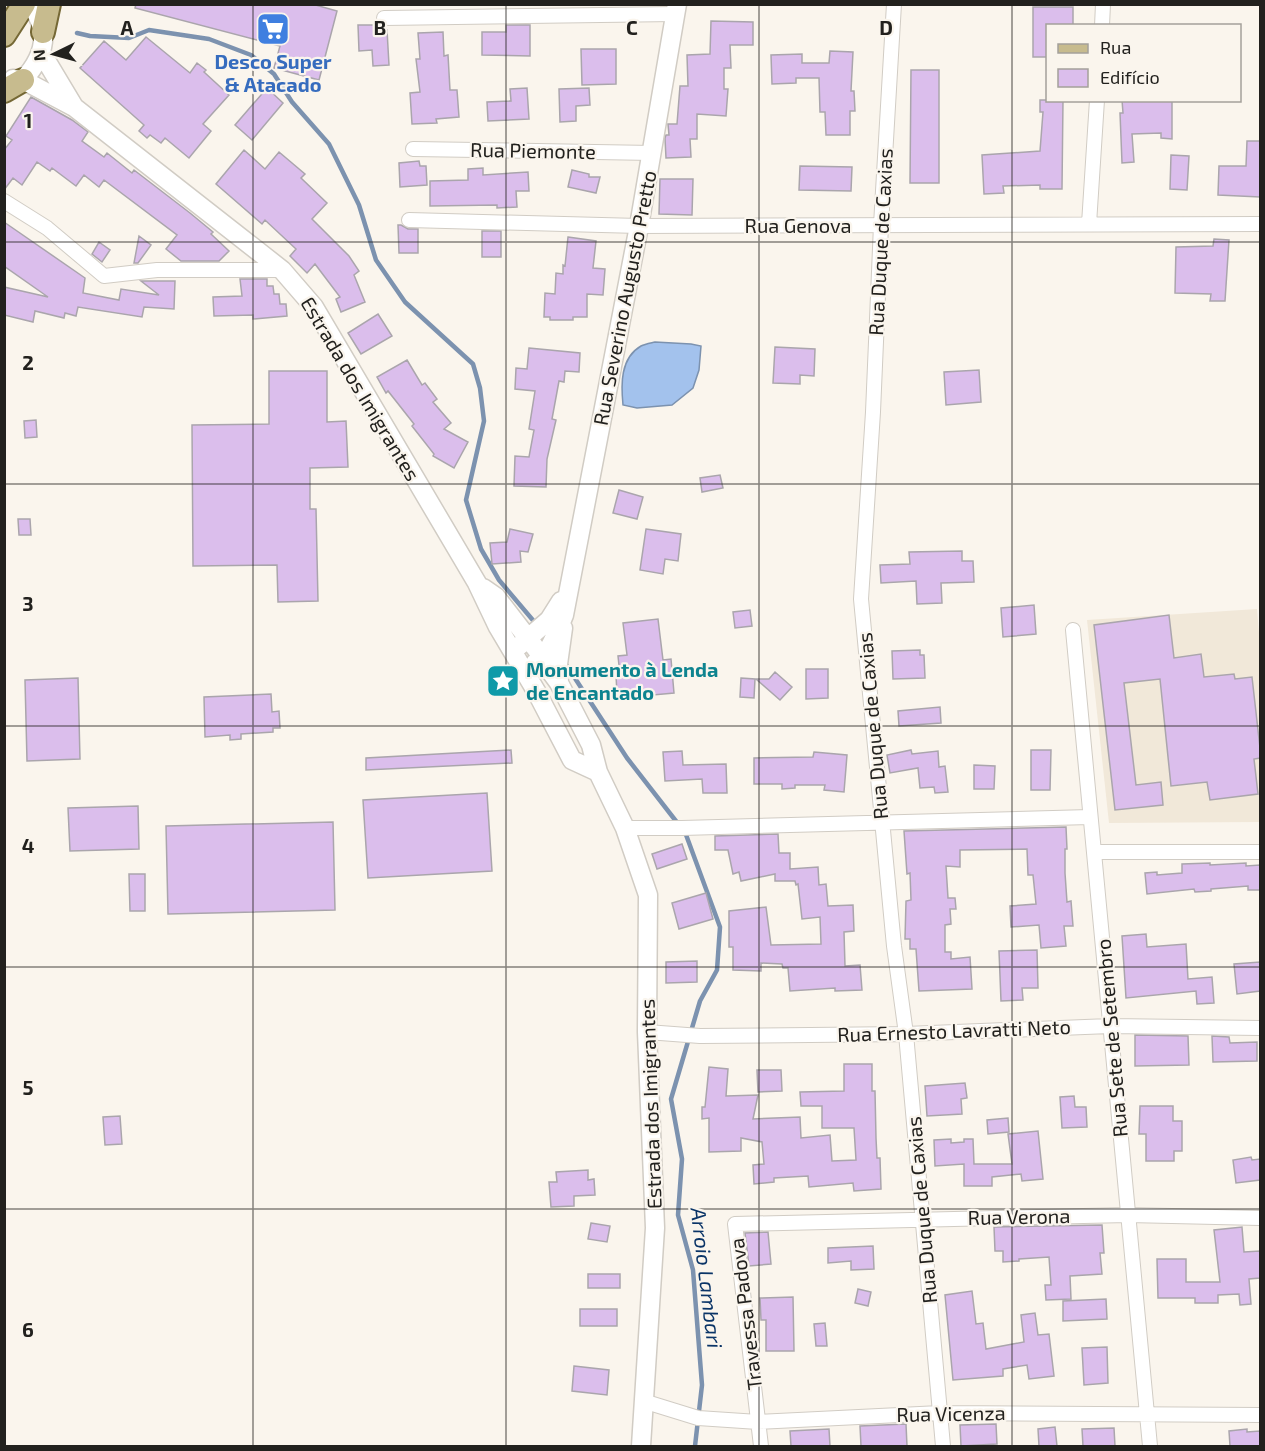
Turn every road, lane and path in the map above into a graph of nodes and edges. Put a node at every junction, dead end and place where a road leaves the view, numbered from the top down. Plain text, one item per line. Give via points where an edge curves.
1 (24, 4) edge
2 (32, 4) edge
3 (50, 4) edge
4 (894, 4) edge
5 (1103, 4) edge
6 (676, 9) edge
7 (384, 18) dead end
8 (1102, 24) edge
9 (4, 35) edge
10 (42, 42) junction
11 (11, 83) edge
12 (1097, 102) edge
13 (74, 107) junction
14 (413, 149) dead end
15 (653, 153) junction
16 (4, 201) edge
17 (409, 220) dead end
18 (1089, 224) junction
19 (1260, 224) edge
20 (881, 225) junction
21 (639, 226) junction
22 (282, 270) junction
23 (477, 583) junction
24 (558, 628) junction
25 (1073, 630) dead end
26 (529, 637) junction
27 (512, 651) junction
28 (548, 659) junction
29 (524, 669) junction
30 (598, 772) junction
31 (1090, 817) junction
32 (882, 822) junction
33 (625, 828) junction
34 (1094, 852) junction
35 (1260, 852) edge
36 (1110, 1026) junction
37 (1260, 1028) edge
38 (647, 1032) junction
39 (906, 1034) junction
40 (1128, 1215) junction
41 (922, 1218) junction
42 (1260, 1218) edge
43 (777, 1224) joint
44 (644, 1401) junction
45 (940, 1413) junction
46 (1147, 1414) junction
47 (1260, 1415) edge
48 (758, 1422) junction
49 (641, 1446) edge
50 (761, 1446) edge
51 (943, 1446) edge
52 (1150, 1446) edge

1 - 9 main road
2 - 10 street, Estrada dos Imigrantes
3 - 10 main road
4 - 20 street, Rua Duque de Caxias
5 - 8 street
6 - 7 street
6 - 15 street, Rua Severino Augusto Pretto
10 - 11 street via 35,68
10 - 13 street, Estrada dos Imigrantes
11 - 13 street, Estrada dos Imigrantes
12 - 18 street
13 - 22 street, Estrada dos Imigrantes
14 - 15 street, Rua Piemonte
15 - 21 street, Rua Severino Augusto Pretto
16 - 22 street via 47,228 104,276 157,270
17 - 21 street, Rua Genova
18 - 19 street, Rua Genova
18 - 20 street, Rua Genova
20 - 21 street, Rua Genova
20 - 32 street, Rua Duque de Caxias via 861,599
21 - 24 street, Rua Severino Augusto Pretto via 569,590
22 - 23 street, Estrada dos Imigrantes via 314,307
23 - 26 street, Estrada dos Imigrantes via 496,597
23 - 27 street, Estrada dos Imigrantes
24 - 26 street
24 - 28 street
25 - 31 street, Rua Sete de Setembro
26 - 27 street
26 - 28 street, Estrada dos Imigrantes
27 - 29 street, Estrada dos Imigrantes
28 - 29 street
28 - 30 street, Estrada dos Imigrantes via 591,745
29 - 30 street, Estrada dos Imigrantes via 572,760
30 - 33 street, Estrada dos Imigrantes
31 - 32 street
31 - 34 street, Rua Sete de Setembro
32 - 33 street
32 - 39 street, Rua Duque de Caxias
33 - 38 street, Estrada dos Imigrantes via 648,896
34 - 35 street
34 - 36 street, Rua Sete de Setembro
36 - 37 street, Rua Ernesto Lavratti Neto
36 - 39 street, Rua Ernesto Lavratti Neto
36 - 40 street, Rua Sete de Setembro
38 - 39 street, Rua Ernesto Lavratti Neto via 700,1036
38 - 44 street, Estrada dos Imigrantes via 655,1228
39 - 41 street, Rua Duque de Caxias
40 - 41 street, Rua Verona
40 - 42 street, Rua Verona
40 - 46 street, Rua Sete de Setembro
41 - 43 street, Rua Verona
41 - 45 street, Rua Duque de Caxias
43 - 48 street, Travessa Padova via 735,1224
44 - 48 street, Rua Vicenza via 698,1418
44 - 49 street, Estrada dos Imigrantes
45 - 46 street, Rua Vicenza
45 - 48 street, Rua Vicenza
45 - 51 street, Rua Duque de Caxias
46 - 47 street, Rua Vicenza
46 - 52 street, Rua Sete de Setembro
48 - 50 street, Travessa Padova

